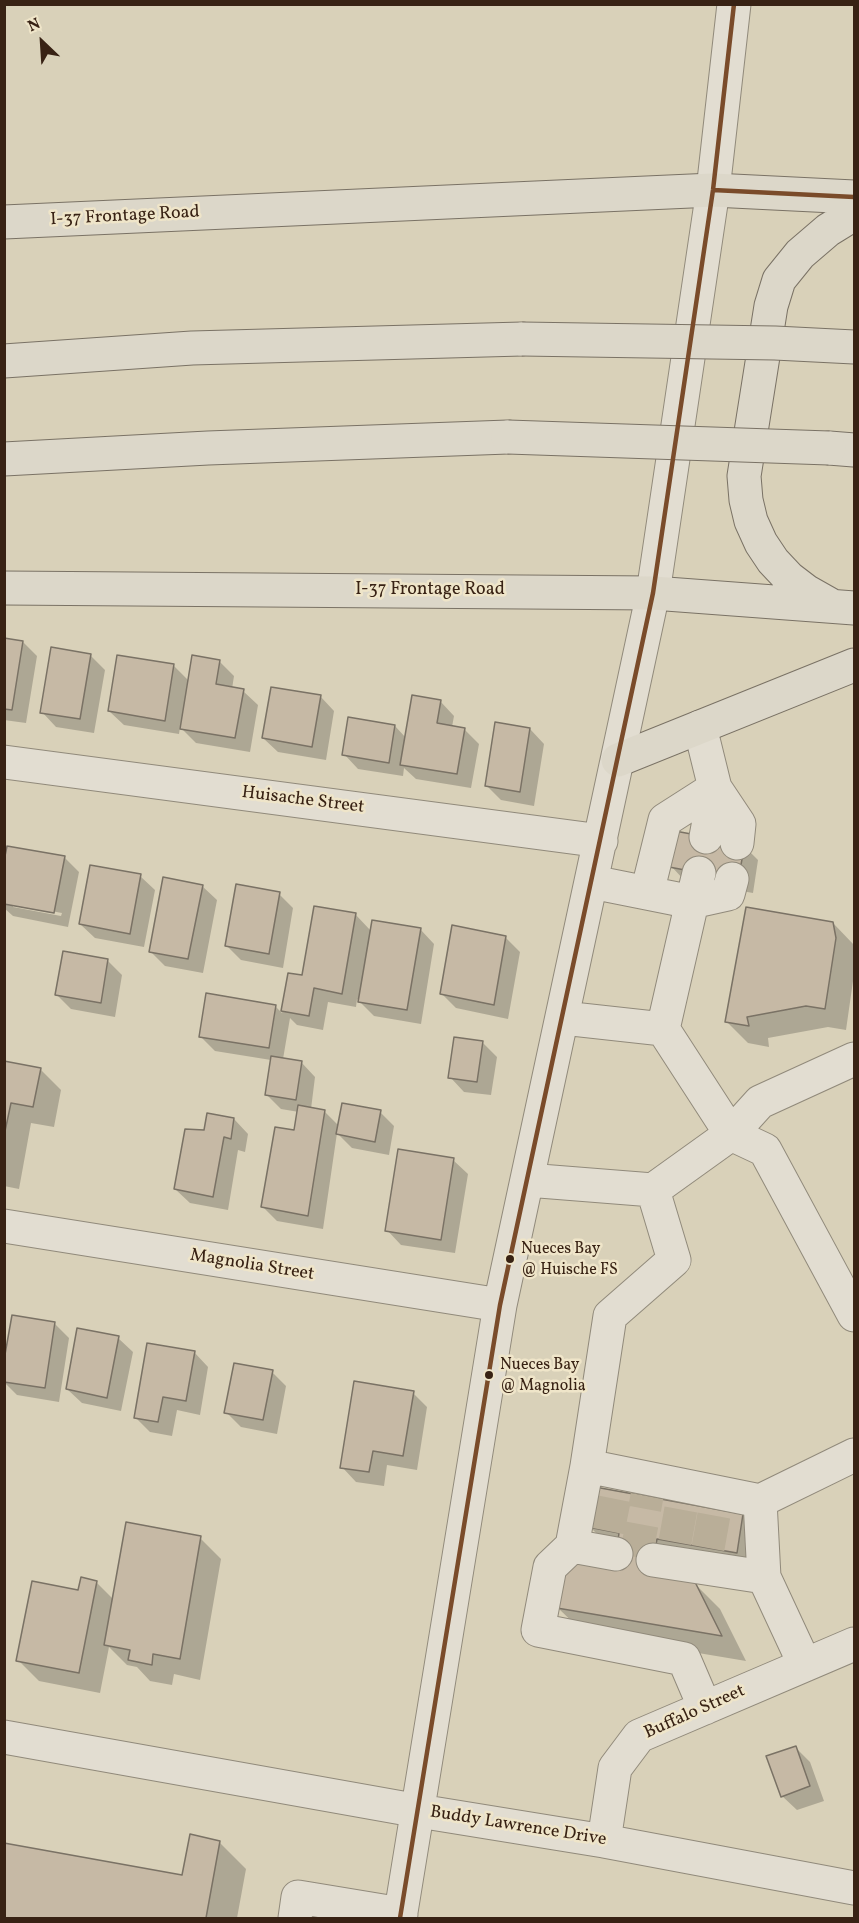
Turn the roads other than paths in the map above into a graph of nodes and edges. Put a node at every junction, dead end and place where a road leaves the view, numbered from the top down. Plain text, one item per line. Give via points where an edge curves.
1 (734, 4) edge
2 (713, 190) junction
3 (855, 197) edge
4 (855, 214) edge
5 (4, 222) edge
6 (855, 347) edge
7 (4, 361) edge
8 (842, 449) edge
9 (4, 459) edge
10 (4, 588) edge
11 (653, 593) junction
12 (844, 607) edge
13 (855, 665) edge
14 (700, 728) junction
15 (618, 760) junction
16 (4, 762) edge
17 (715, 788) junction
18 (706, 837) dead end
19 (602, 841) junction
20 (737, 843) dead end
21 (732, 879) dead end
22 (592, 882) junction
23 (696, 888) junction
24 (647, 893) junction
25 (563, 1018) junction
26 (663, 1029) junction
27 (855, 1059) edge
28 (730, 1134) junction
29 (528, 1180) junction
30 (652, 1190) junction
31 (4, 1226) edge
32 (500, 1305) junction
33 (855, 1315) edge
34 (855, 1455) edge
35 (588, 1466) junction
36 (760, 1501) junction
37 (667, 1555) dead end
38 (764, 1577) junction
39 (855, 1644) edge
40 (805, 1665) junction
41 (705, 1708) junction
42 (4, 1737) edge
43 (419, 1811) junction
44 (604, 1840) junction
45 (855, 1888) edge
46 (296, 1908) edge
47 (400, 1916) edge

1 - 2 street
2 - 3 main road, I-37 Frontage Road
2 - 5 main road, I-37 Frontage Road
2 - 11 street
4 - 12 main road via 800,254 779,280 771,306 744,476 751,521 773,561 806,591
6 - 7 main road, bridge via 522,339 192,348
8 - 9 main road, bridge via 508,437
10 - 11 main road, I-37 Frontage Road
11 - 12 main road, I-37 Frontage Road
11 - 15 street
13 - 14 main road
14 - 15 main road
14 - 17 street
15 - 19 street
16 - 19 street, Huisache Street
17 - 18 street
17 - 20 street via 739,824
17 - 24 street via 665,820
19 - 22 street
21 - 23 street via 728,894
22 - 24 street
22 - 25 street
23 - 24 street
23 - 26 street
25 - 26 street
25 - 29 street
26 - 28 street
27 - 28 street via 760,1102
28 - 30 street
28 - 33 street via 765,1150
29 - 30 street
29 - 32 street
30 - 35 street via 674,1260 610,1316
31 - 32 street, Magnolia Street
32 - 43 street
34 - 36 street
35 - 36 street via 633,1485 716,1500
35 - 41 street via 600,1546 550,1567 538,1630 684,1659
36 - 38 street
37 - 38 street via 706,1557
38 - 40 street
39 - 40 street, Buffalo Street
40 - 41 street, Buffalo Street
41 - 44 street, Buffalo Street via 639,1736 615,1768
42 - 43 street, Buddy Lawrence Drive
43 - 44 street, Buddy Lawrence Drive
43 - 47 street
44 - 45 street, Buddy Lawrence Drive
46 - 47 street

